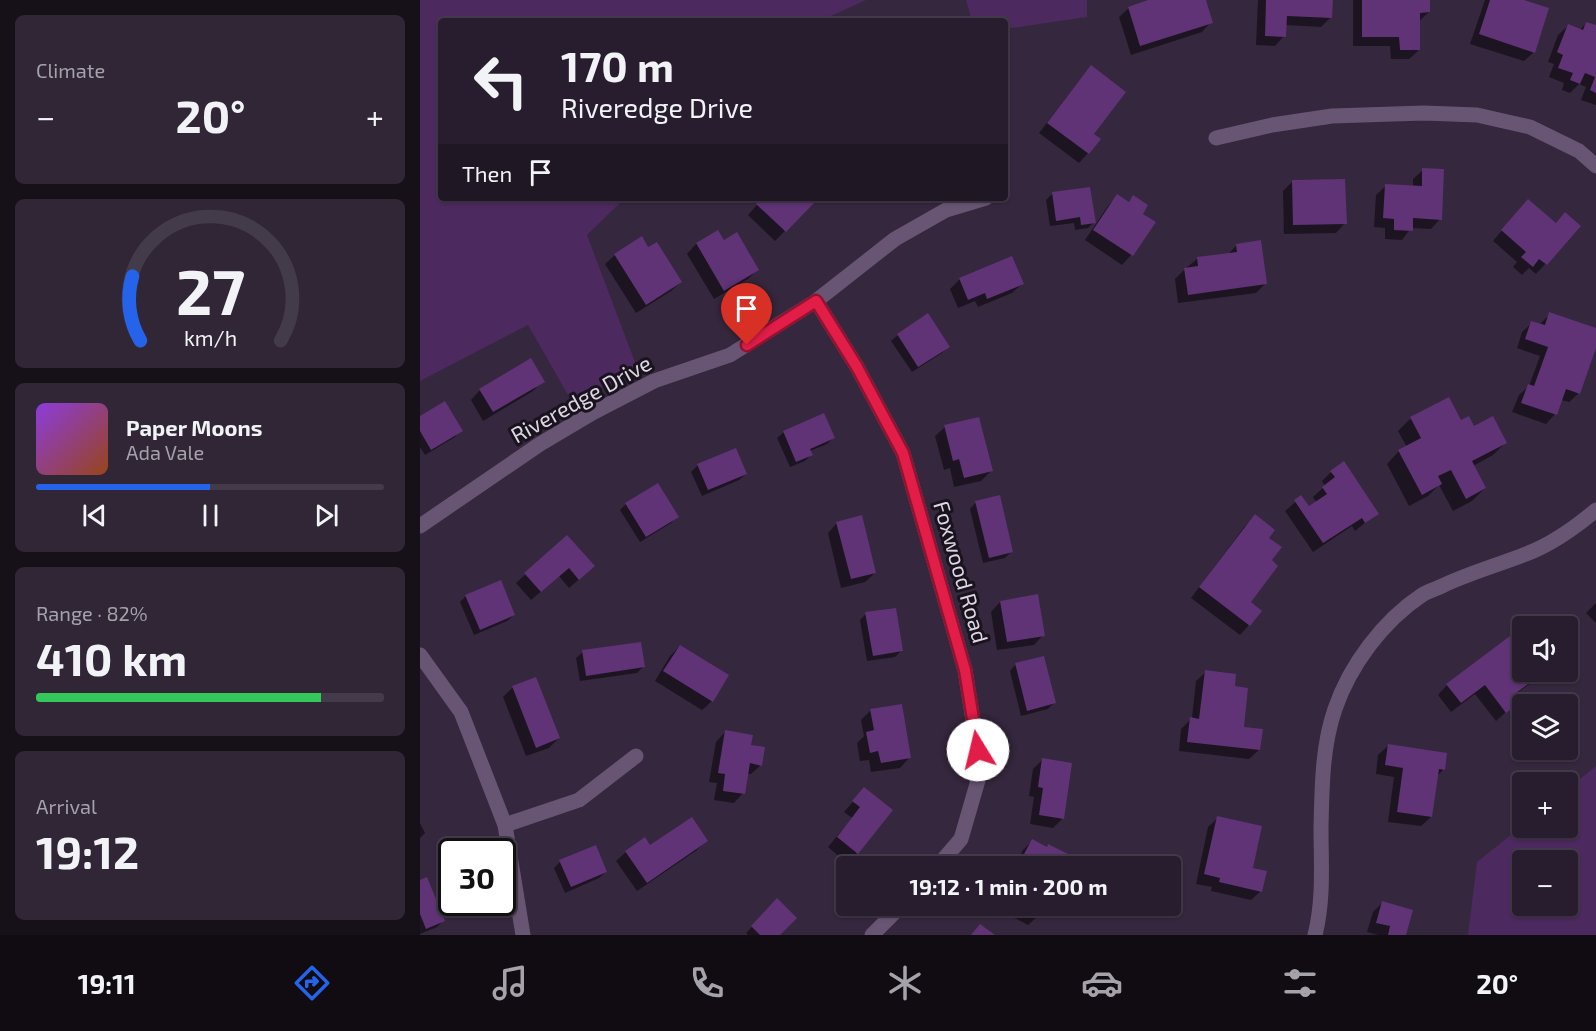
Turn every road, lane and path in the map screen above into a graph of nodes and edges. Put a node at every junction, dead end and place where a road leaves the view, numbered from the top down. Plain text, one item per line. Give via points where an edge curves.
1 (1216, 138) dead end
2 (1596, 166) edge
3 (976, 201) edge
4 (816, 301) junction
5 (1596, 510) edge
6 (420, 526) edge
7 (420, 655) edge
8 (636, 756) dead end
9 (505, 825) junction
10 (946, 856) edge
11 (891, 916) edge
12 (523, 935) edge
13 (872, 935) edge
14 (1315, 935) edge

1 - 2 street via 1332,116 1477,115 1530,127 1579,151
3 - 4 street, Riveredge Drive via 946,210 895,239
4 - 6 street, Riveredge Drive via 730,355 654,381 594,412
4 - 10 street, Foxwood Road via 903,453 965,670 981,770 961,839
5 - 14 street via 1577,526 1533,551 1422,595 1389,623 1356,664 1335,710 1324,761 1323,882
7 - 9 street via 460,712
8 - 9 street via 579,800
9 - 12 street
11 - 13 street

